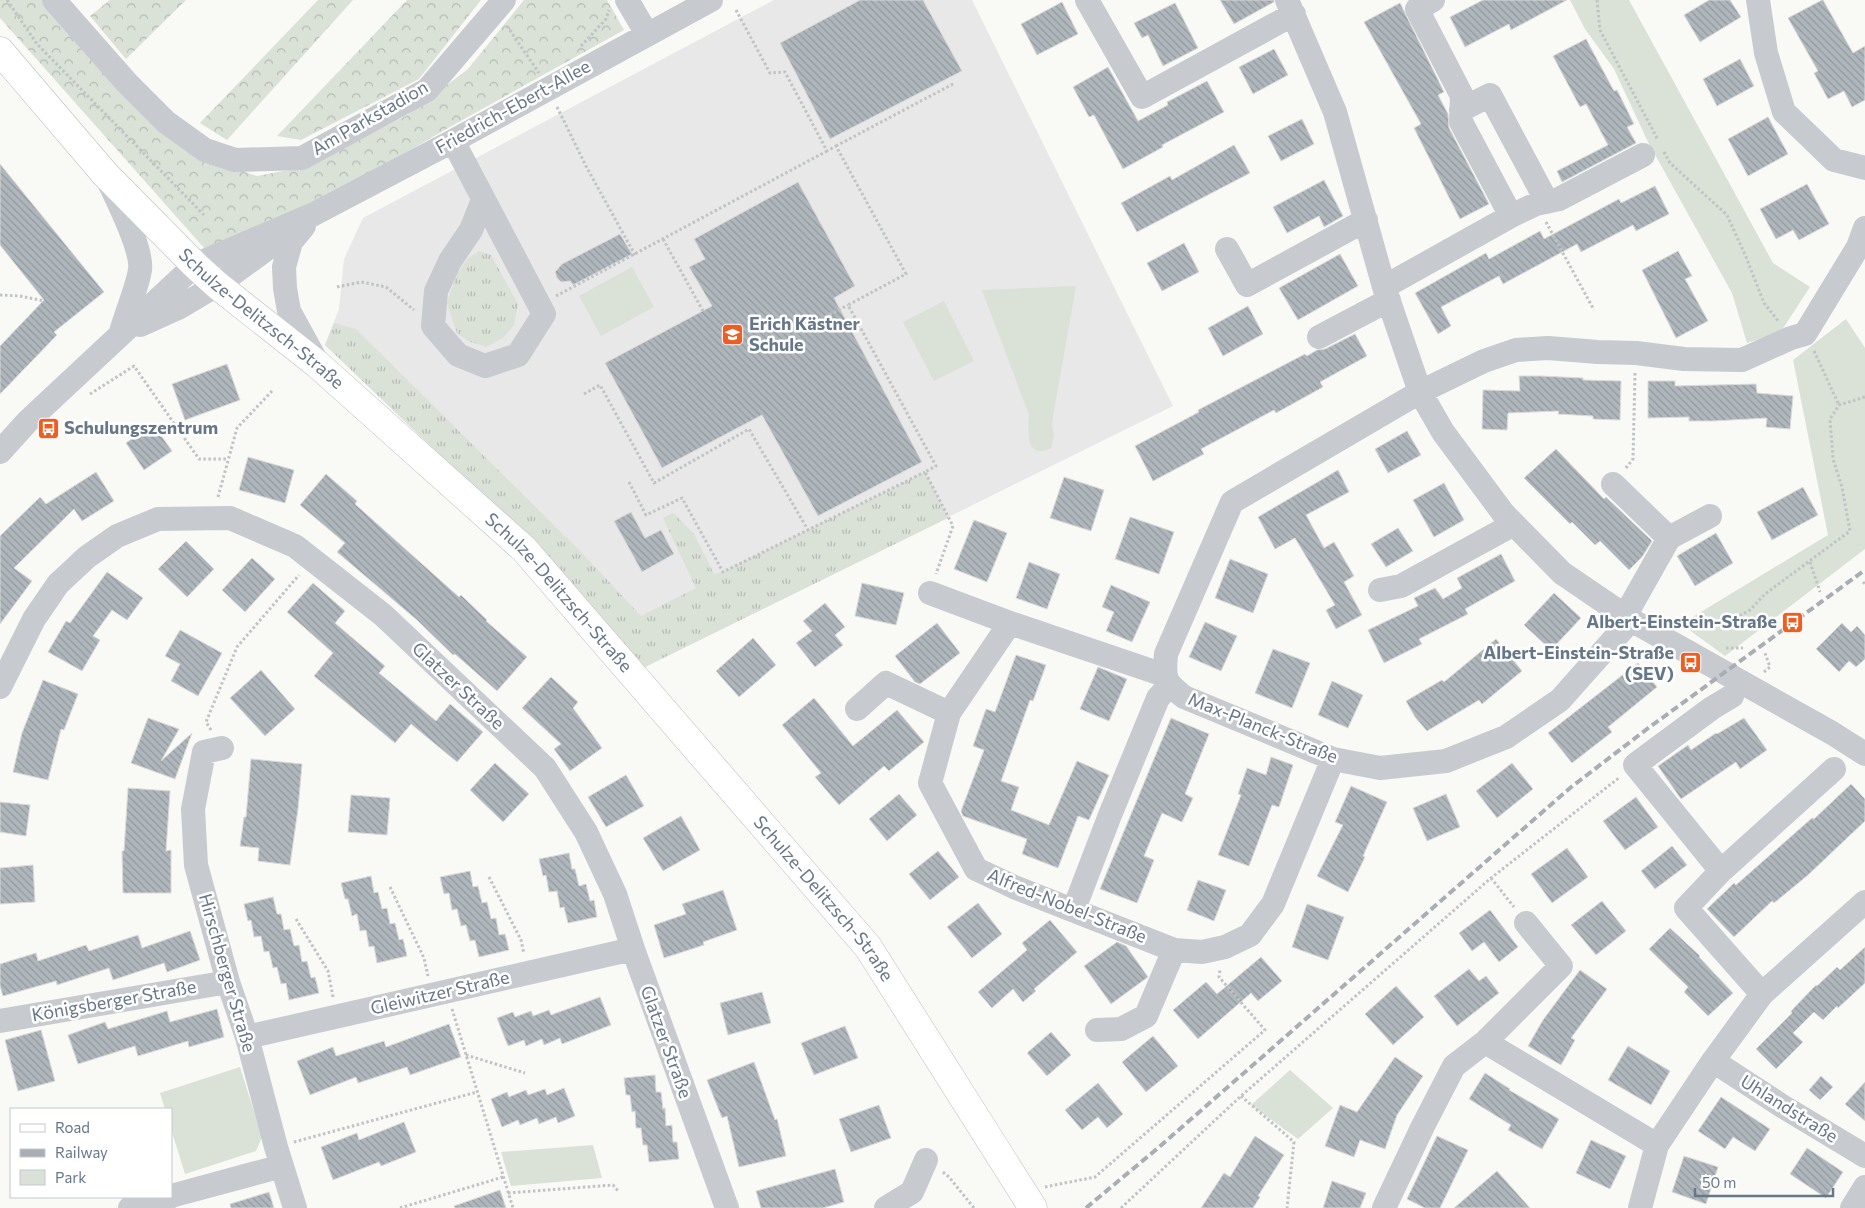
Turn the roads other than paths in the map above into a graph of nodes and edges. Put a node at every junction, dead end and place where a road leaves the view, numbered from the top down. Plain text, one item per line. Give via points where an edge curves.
1 (54, 0) edge
2 (711, 0) edge
3 (1087, 0) edge
4 (1433, 0) edge
5 (1758, 0) edge
6 (619, 3) edge
7 (499, 5) edge
8 (1290, 7) edge
9 (647, 34) junction
10 (0, 51) edge
11 (1461, 110) junction
12 (453, 141) junction
13 (1643, 155) dead end
14 (1865, 168) edge
15 (105, 174) junction
16 (483, 200) junction
17 (1541, 203) junction
18 (314, 214) junction
19 (1512, 216) junction
20 (1366, 220) junction
21 (1865, 228) edge
22 (1227, 249) dead end
23 (195, 265) junction
24 (218, 285) junction
25 (1386, 293) junction
26 (120, 334) junction
27 (1319, 337) dead end
28 (317, 364) junction
29 (1420, 392) junction
30 (0, 452) edge
31 (1613, 484) road end
32 (1710, 516) dead end
33 (1514, 524) junction
34 (1669, 538) junction
35 (1380, 590) dead end
36 (930, 593) road end
37 (1628, 618) junction
38 (1010, 623) junction
39 (1167, 680) junction
40 (0, 687) edge
41 (1732, 696) dead end
42 (857, 709) dead end
43 (949, 713) junction
44 (222, 748) road end
45 (1865, 754) edge
46 (1333, 759) junction
47 (1834, 769) dead end
48 (1720, 871) junction
49 (1865, 902) edge
50 (1074, 909) junction
51 (1526, 923) road end
52 (632, 949) junction
53 (1174, 950) junction
54 (228, 982) junction
55 (1762, 994) junction
56 (0, 1021) edge
57 (1097, 1030) dead end
58 (247, 1037) junction
59 (1485, 1042) junction
60 (1713, 1061) junction
61 (1657, 1145) junction
62 (279, 1156) junction
63 (1865, 1156) edge
64 (926, 1160) road end
65 (1865, 1187) edge
66 (172, 1197) edge
67 (1038, 1197) edge
68 (167, 1198) edge
69 (130, 1208) edge
70 (295, 1208) edge
71 (727, 1208) edge
72 (886, 1208) edge
73 (1384, 1208) edge
74 (1640, 1208) edge
75 (1852, 1208) edge

1 - 7 street, Am Parkstadion via 126,83 166,122 205,150 235,160 302,158 427,90
2 - 9 street, Friedrich-Ebert-Allee
3 - 8 street via 1142,97
4 - 11 street via 1416,9 1462,96
5 - 14 street via 1766,54 1784,112 1834,160
6 - 9 street
8 - 20 street via 1335,112
9 - 12 street, Friedrich-Ebert-Allee
10 - 15 main road, Schulze-Delitzsch-Straße
11 - 17 street via 1490,95
11 - 19 street via 1461,122
12 - 16 street
12 - 18 street, Friedrich-Ebert-Allee
13 - 17 street via 1558,199
15 - 23 main road, Schulze-Delitzsch-Straße
15 - 26 street via 131,234 140,269
16 - 16 street via 471,230 450,261 436,291 433,326 458,355 485,366 518,355 544,314
17 - 19 street
18 - 23 street
18 - 24 street
18 - 28 street via 291,242 284,267 289,311
19 - 25 street
20 - 22 street via 1247,285
20 - 25 street
21 - 29 street via 1858,247 1798,336 1742,360 1684,359 1548,348 1516,350 1484,361
23 - 24 main road, Schulze-Delitzsch-Straße
23 - 26 street
24 - 26 street via 180,307
24 - 28 main road, Schulze-Delitzsch-Straße
25 - 27 street
25 - 29 street
26 - 30 street
28 - 67 main road, Schulze-Delitzsch-Straße via 524,549 868,948
29 - 33 street via 1443,432
29 - 39 street via 1232,502 1166,654
31 - 34 street
32 - 34 street
33 - 35 street via 1401,586
33 - 37 street via 1562,573
34 - 37 street
36 - 38 street
37 - 45 street
37 - 46 street, Max-Planck-Straße via 1560,700 1506,737 1446,761 1380,768
38 - 39 street
38 - 43 street, Alfred-Nobel-Straße
39 - 46 street, Max-Planck-Straße via 1184,697
39 - 50 street
40 - 52 street, Glatzer Straße via 34,619 58,584 87,557 117,536 158,520 230,518 295,546 383,615 545,768 586,832 615,894
41 - 48 street via 1635,765
42 - 43 street via 886,684
43 - 50 street, Alfred-Nobel-Straße via 930,783 976,869
44 - 54 street, Hirschberger Straße via 204,752 193,809 196,865
46 - 53 street, Alfred-Nobel-Straße via 1273,904 1250,934 1225,947 1202,952
47 - 48 street
48 - 55 street via 1686,908
49 - 55 street
50 - 53 street, Alfred-Nobel-Straße
51 - 59 street via 1561,966
52 - 58 street, Gleiwitzer Straße
52 - 71 street, Glatzer Straße
53 - 57 street via 1146,1016 1121,1028
54 - 56 street, Königsberger Straße
54 - 58 street, Hirschberger Straße
55 - 60 street
58 - 62 street, Hirschberger Straße
59 - 61 street
59 - 73 street via 1454,1066
60 - 61 street
60 - 63 street, Uhlandstraße
61 - 74 street
62 - 66 street
62 - 70 street, Hirschberger Straße
64 - 72 street via 912,1192
65 - 75 street
68 - 69 street

